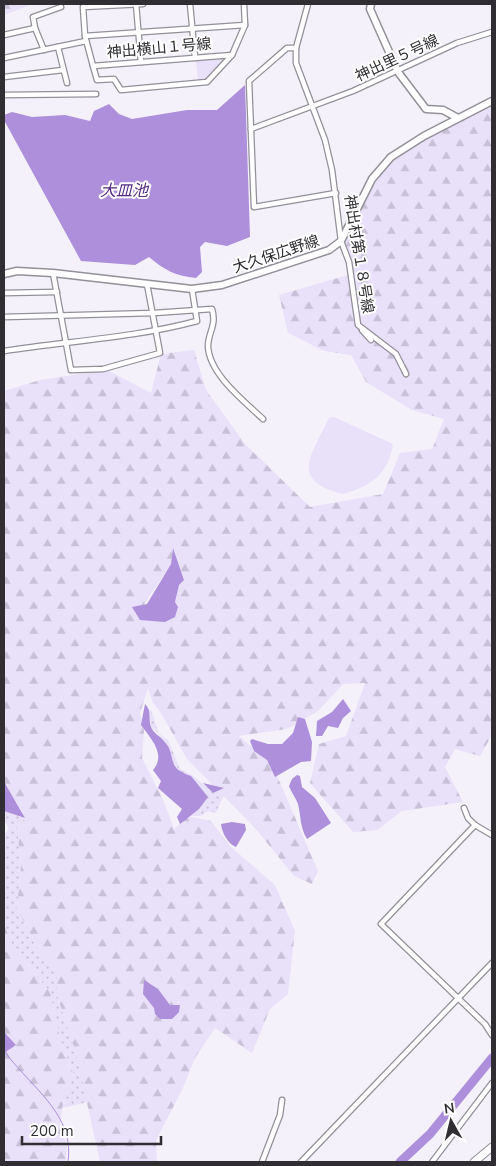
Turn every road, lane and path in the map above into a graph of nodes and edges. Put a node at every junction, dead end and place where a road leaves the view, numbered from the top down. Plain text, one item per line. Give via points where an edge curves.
1 (136, 4) edge
2 (143, 4) edge
3 (190, 4) edge
4 (244, 4) edge
5 (308, 4) edge
6 (370, 4) edge
7 (60, 7) dead end
8 (245, 25) junction
9 (35, 28) junction
10 (192, 29) junction
11 (138, 32) junction
12 (492, 32) edge
13 (4, 34) edge
14 (85, 38) junction
15 (58, 47) junction
16 (296, 48) junction
17 (44, 50) junction
18 (232, 55) junction
19 (195, 57) junction
20 (4, 58) edge
21 (141, 62) junction
22 (93, 66) junction
23 (63, 70) junction
24 (398, 72) junction
25 (4, 77) edge
26 (67, 83) dead end
27 (96, 94) dead end
28 (4, 95) edge
29 (492, 101) edge
30 (312, 107) junction
31 (457, 118) junction
32 (251, 129) junction
33 (336, 193) junction
34 (341, 241) junction
35 (54, 273) junction
36 (4, 274) edge
37 (148, 284) junction
38 (192, 289) junction
39 (57, 292) junction
40 (4, 293) edge
41 (196, 309) junction
42 (154, 313) junction
43 (61, 315) junction
44 (4, 317) edge
45 (358, 325) junction
46 (156, 332) junction
47 (371, 340) dead end
48 (66, 341) junction
49 (4, 351) edge
50 (406, 374) dead end
51 (263, 419) dead end
52 (464, 808) dead end
53 (475, 826) junction
54 (492, 835) edge
55 (492, 963) edge
56 (459, 999) junction
57 (492, 1035) edge
58 (492, 1083) edge
59 (282, 1100) dead end
60 (492, 1147) edge
61 (262, 1162) edge
62 (301, 1162) edge
63 (432, 1162) edge
64 (474, 1162) edge

1 - 2 street, 神出横山１号線
1 - 11 street
1 - 14 street, 神出横山１号線 via 83,7
3 - 10 street
4 - 8 street, 神出横山１号線
5 - 16 street, 神出村第１８号線
6 - 24 street
7 - 9 street via 33,17
8 - 10 street
8 - 18 street, 神出横山１号線
9 - 13 street
9 - 17 street
10 - 11 street
10 - 19 street
11 - 14 street
11 - 21 street
12 - 24 street, 神出里５号線 via 458,43
14 - 15 street
14 - 22 street, 神出横山１号線
15 - 17 street
15 - 23 street
16 - 30 street, 神出村第１８号線 via 296,64
16 - 32 street via 287,48 249,81
17 - 20 street
18 - 19 street, 神出横山１号線
18 - 22 street via 207,82 142,89 121,90 114,79 97,80
19 - 21 street, 神出横山１号線
21 - 22 street, 神出横山１号線
23 - 25 street
23 - 26 street
24 - 30 street, 神出里５号線
24 - 31 street via 426,109 443,110
27 - 28 street
29 - 31 street, 大久保広野線
30 - 32 street, 神出里５号線
30 - 33 street, 神出村第１８号線 via 325,140
31 - 34 street, 大久保広野線 via 391,157 372,179
32 - 33 street via 254,207
33 - 34 street, 神出村第１８号線
34 - 38 street, 大久保広野線 via 329,250 222,285
34 - 45 street, 神出村第１８号線 via 349,262
35 - 36 street, 大久保広野線 via 17,271
35 - 37 street, 大久保広野線
35 - 39 street
37 - 38 street, 大久保広野線
37 - 42 street
38 - 41 street
39 - 40 street
39 - 43 street
41 - 42 street
41 - 46 street via 197,322
41 - 51 street via 212,309 214,330 208,343 209,358 226,384
42 - 43 street
42 - 46 street
43 - 44 street
43 - 48 street
45 - 47 street
45 - 50 street, 神出村第１８号線 via 396,354
46 - 48 street
46 - 48 street via 160,353 103,369 71,370
48 - 49 street
52 - 53 street
53 - 54 street
53 - 56 street via 381,924
55 - 56 street
56 - 57 street
56 - 62 street
58 - 63 street
59 - 61 street via 280,1115
60 - 64 main road

